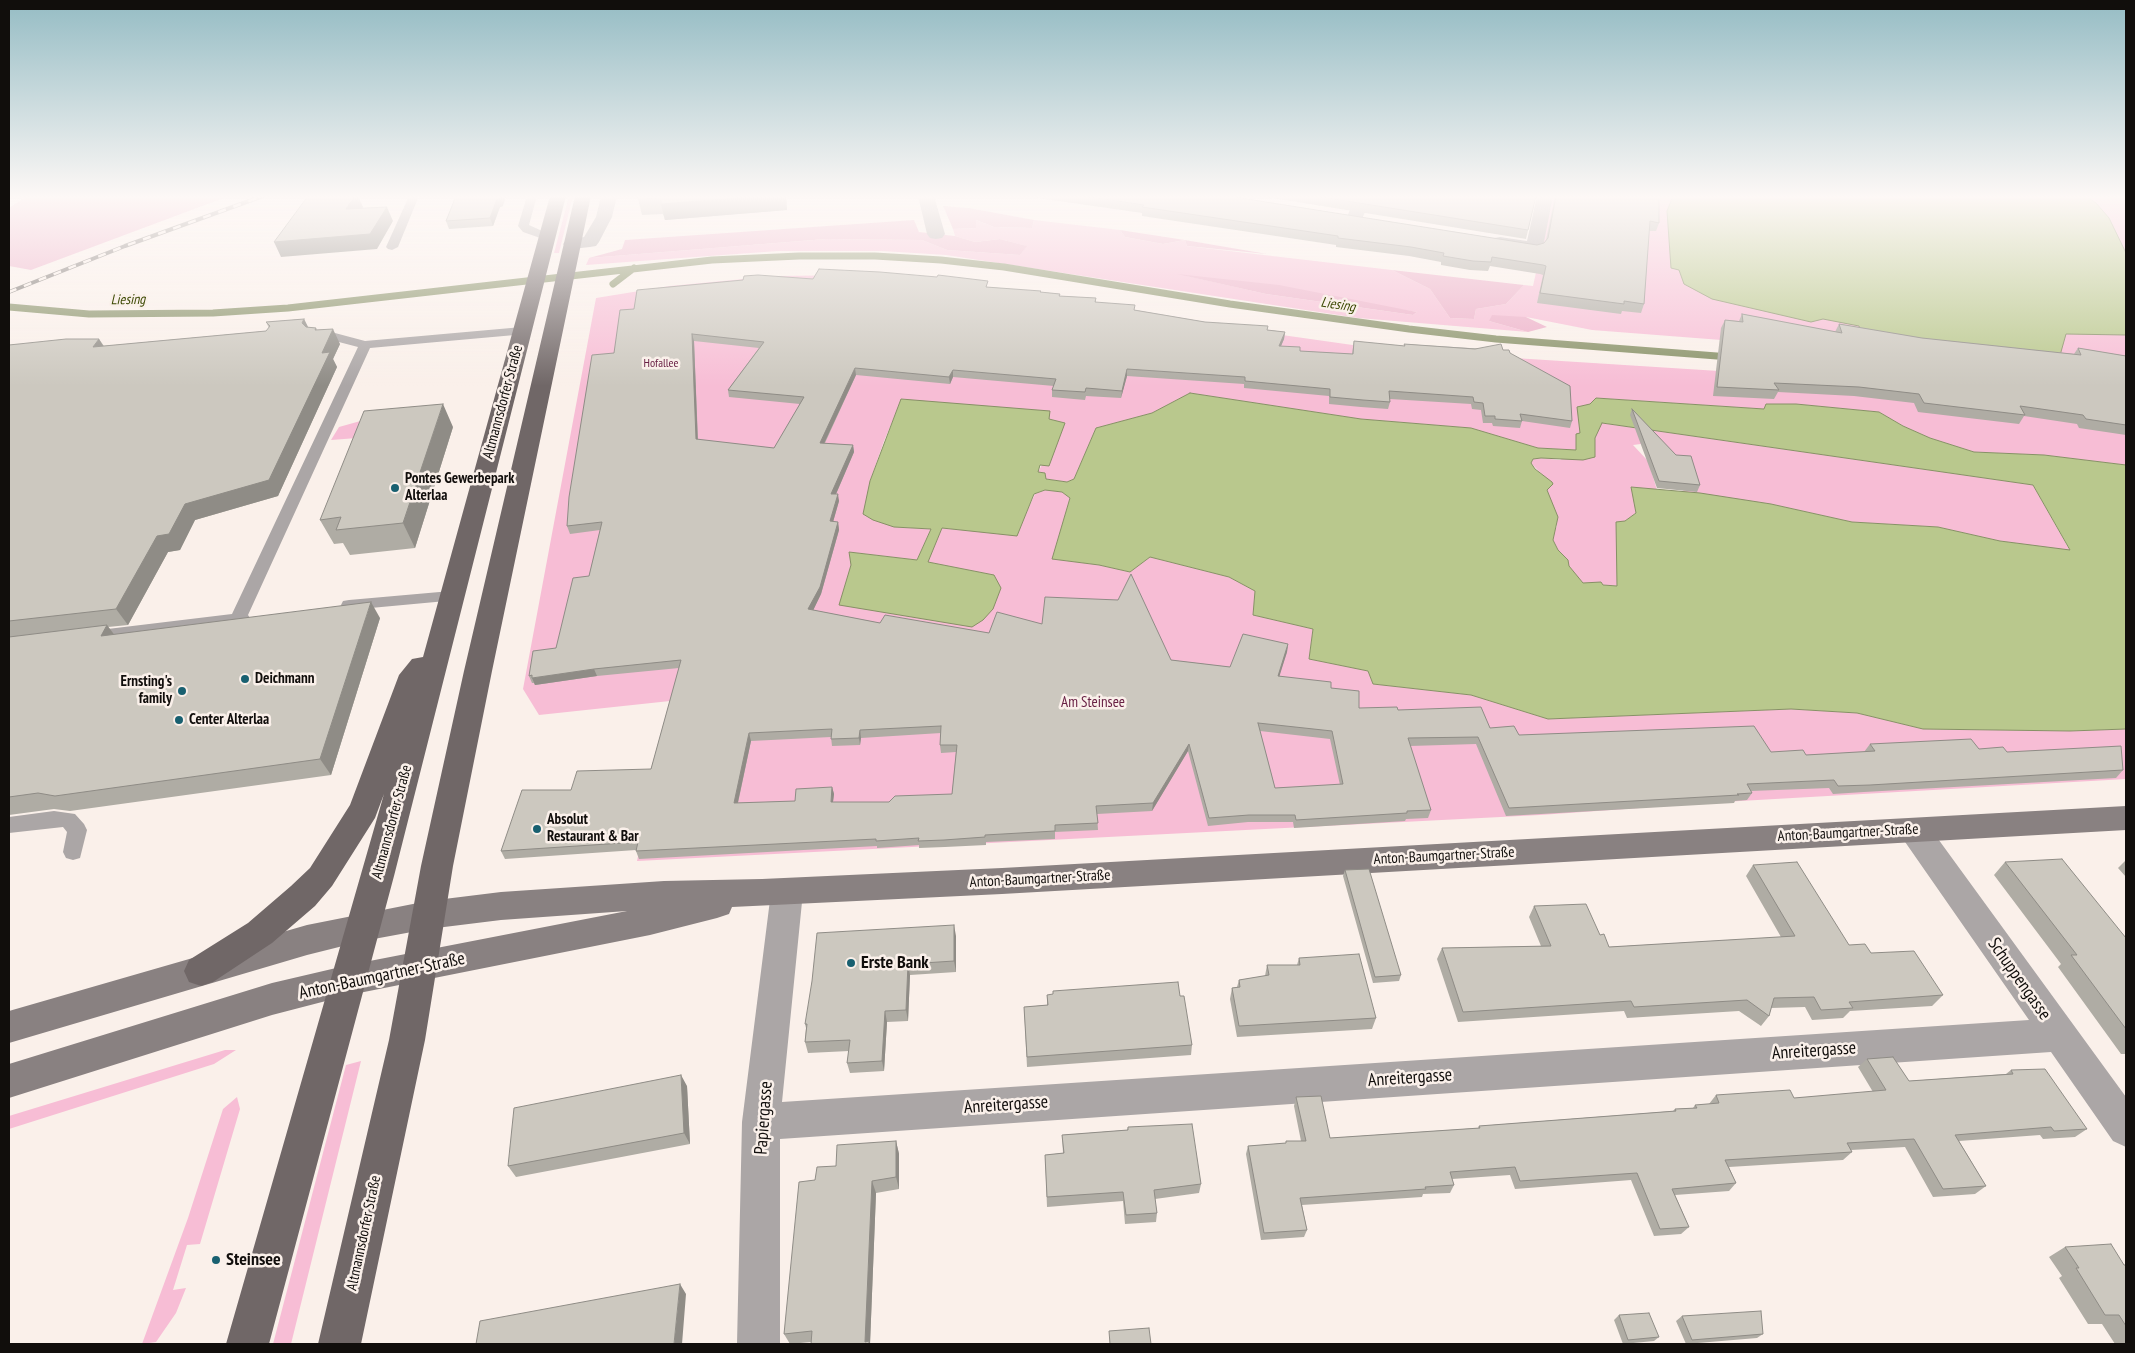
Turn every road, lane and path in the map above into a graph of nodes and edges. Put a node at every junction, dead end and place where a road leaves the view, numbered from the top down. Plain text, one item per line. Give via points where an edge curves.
1 (541, 259) edge
2 (569, 259) edge
3 (522, 331) junction
4 (317, 337) edge
5 (365, 346) junction
6 (451, 596) junction
7 (337, 607) edge
8 (258, 616) edge
9 (238, 619) junction
10 (76, 638) edge
11 (437, 650) junction
12 (2126, 818) edge
13 (9, 825) edge
14 (1914, 830) junction
15 (73, 852) dead end
16 (774, 893) junction
17 (428, 915) junction
18 (362, 927) junction
19 (418, 967) junction
20 (201, 971) junction
21 (349, 980) junction
22 (9, 1027) edge
23 (2059, 1035) junction
24 (9, 1081) edge
25 (761, 1122) junction
26 (2126, 1128) edge
27 (247, 1344) edge
28 (339, 1344) edge
29 (758, 1344) edge

1 - 3 main road, Altmannsdorfer Straße
2 - 17 main road, Altmannsdorfer Straße
3 - 5 lane
3 - 6 main road, Altmannsdorfer Straße
4 - 5 lane via 336,337
5 - 9 lane
6 - 7 lane
6 - 11 main road, Altmannsdorfer Straße
8 - 9 lane
9 - 10 lane
11 - 18 main road, Altmannsdorfer Straße
11 - 20 main road via 413,676 364,809 321,877 260,933
12 - 14 main road, Anton-Baumgartner-Straße
13 - 15 lane via 54,818 68,820 77,830
14 - 16 main road, Anton-Baumgartner-Straße
14 - 23 street, Schuppengasse
16 - 17 main road, Anton-Baumgartner-Straße via 664,895 501,906
16 - 19 main road, Anton-Baumgartner-Straße
16 - 25 street, Papiergasse
17 - 18 main road, Anton-Baumgartner-Straße
17 - 19 main road, Altmannsdorfer Straße
18 - 20 main road, Anton-Baumgartner-Straße
18 - 21 main road, Altmannsdorfer Straße
19 - 21 main road, Anton-Baumgartner-Straße
19 - 28 main road, Altmannsdorfer Straße via 407,1040
20 - 22 main road, Anton-Baumgartner-Straße
21 - 24 main road, Anton-Baumgartner-Straße via 272,999
21 - 27 main road, Altmannsdorfer Straße
23 - 25 street, Anreitergasse
23 - 26 street, Schuppengasse
25 - 29 street, Papiergasse

